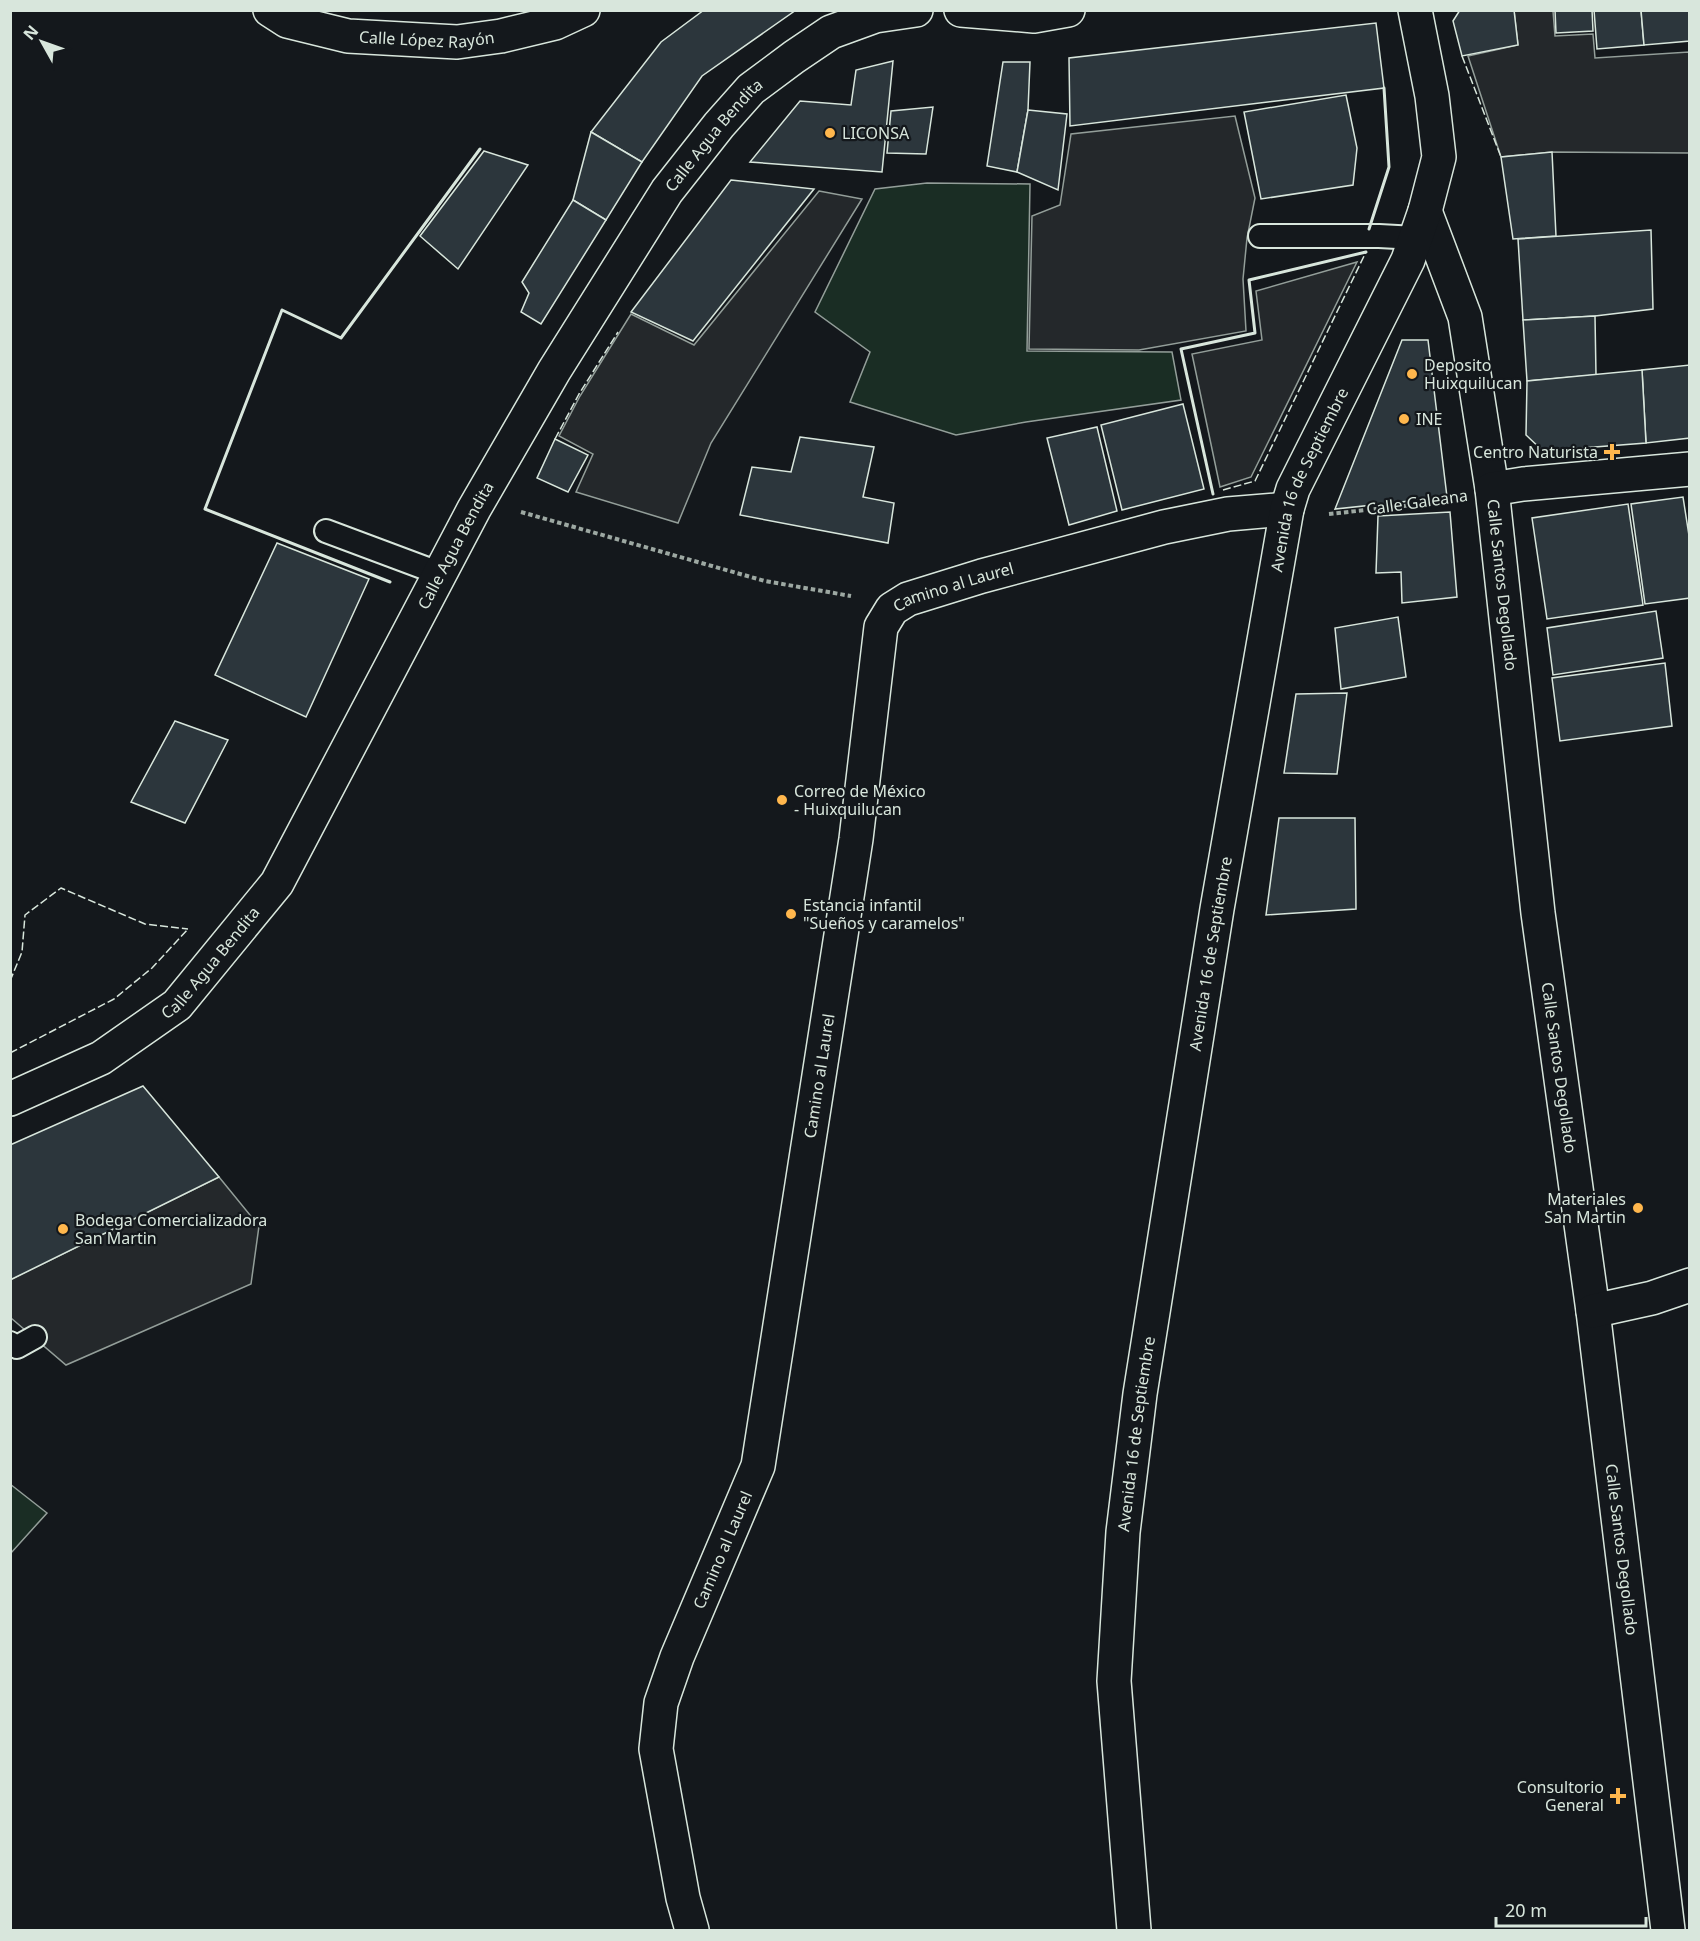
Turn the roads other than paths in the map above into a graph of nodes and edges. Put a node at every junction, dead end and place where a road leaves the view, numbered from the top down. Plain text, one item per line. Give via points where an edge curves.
1 (270, 10) edge
2 (583, 10) edge
3 (916, 10) edge
4 (961, 10) edge
5 (1415, 10) edge
6 (1063, 11) edge
7 (1421, 224) junction
8 (1260, 236) dead end
9 (1689, 469) edge
10 (1492, 489) junction
11 (1287, 509) junction
12 (326, 531) dead end
13 (441, 574) junction
14 (10, 1099) edge
15 (1689, 1285) edge
16 (1593, 1311) junction
17 (35, 1337) dead end
18 (10, 1342) edge
19 (692, 1930) edge
20 (1134, 1930) edge
21 (1668, 1930) edge

1 - 2 street, Calle López Rayón via 287,21 348,36 457,42 555,23
3 - 13 street, Calle Agua Bendita via 875,16 831,32 751,89 719,125 667,191 554,370
4 - 6 street via 1034,16
5 - 7 street, Avenida 16 de Septiembre via 1439,157
7 - 8 lane via 1379,236
7 - 10 street, Calle Santos Degollado via 1465,317
7 - 11 street, Avenida 16 de Septiembre via 1408,260 1293,489
9 - 10 street
10 - 16 street, Calle Santos Degollado via 1538,913
11 - 19 street, Camino al Laurel via 1228,514 1164,527 982,576 908,599 892,609 881,627 856,839 758,1466 661,1703 656,1749
11 - 20 street, Avenida 16 de Septiembre via 1217,909 1140,1394 1123,1532 1114,1681
12 - 13 lane
13 - 14 street, Calle Agua Bendita via 277,883 249,918 177,1005 101,1058
15 - 16 street via 1652,1299
16 - 21 street, Calle Santos Degollado
17 - 18 lane via 17,1347

